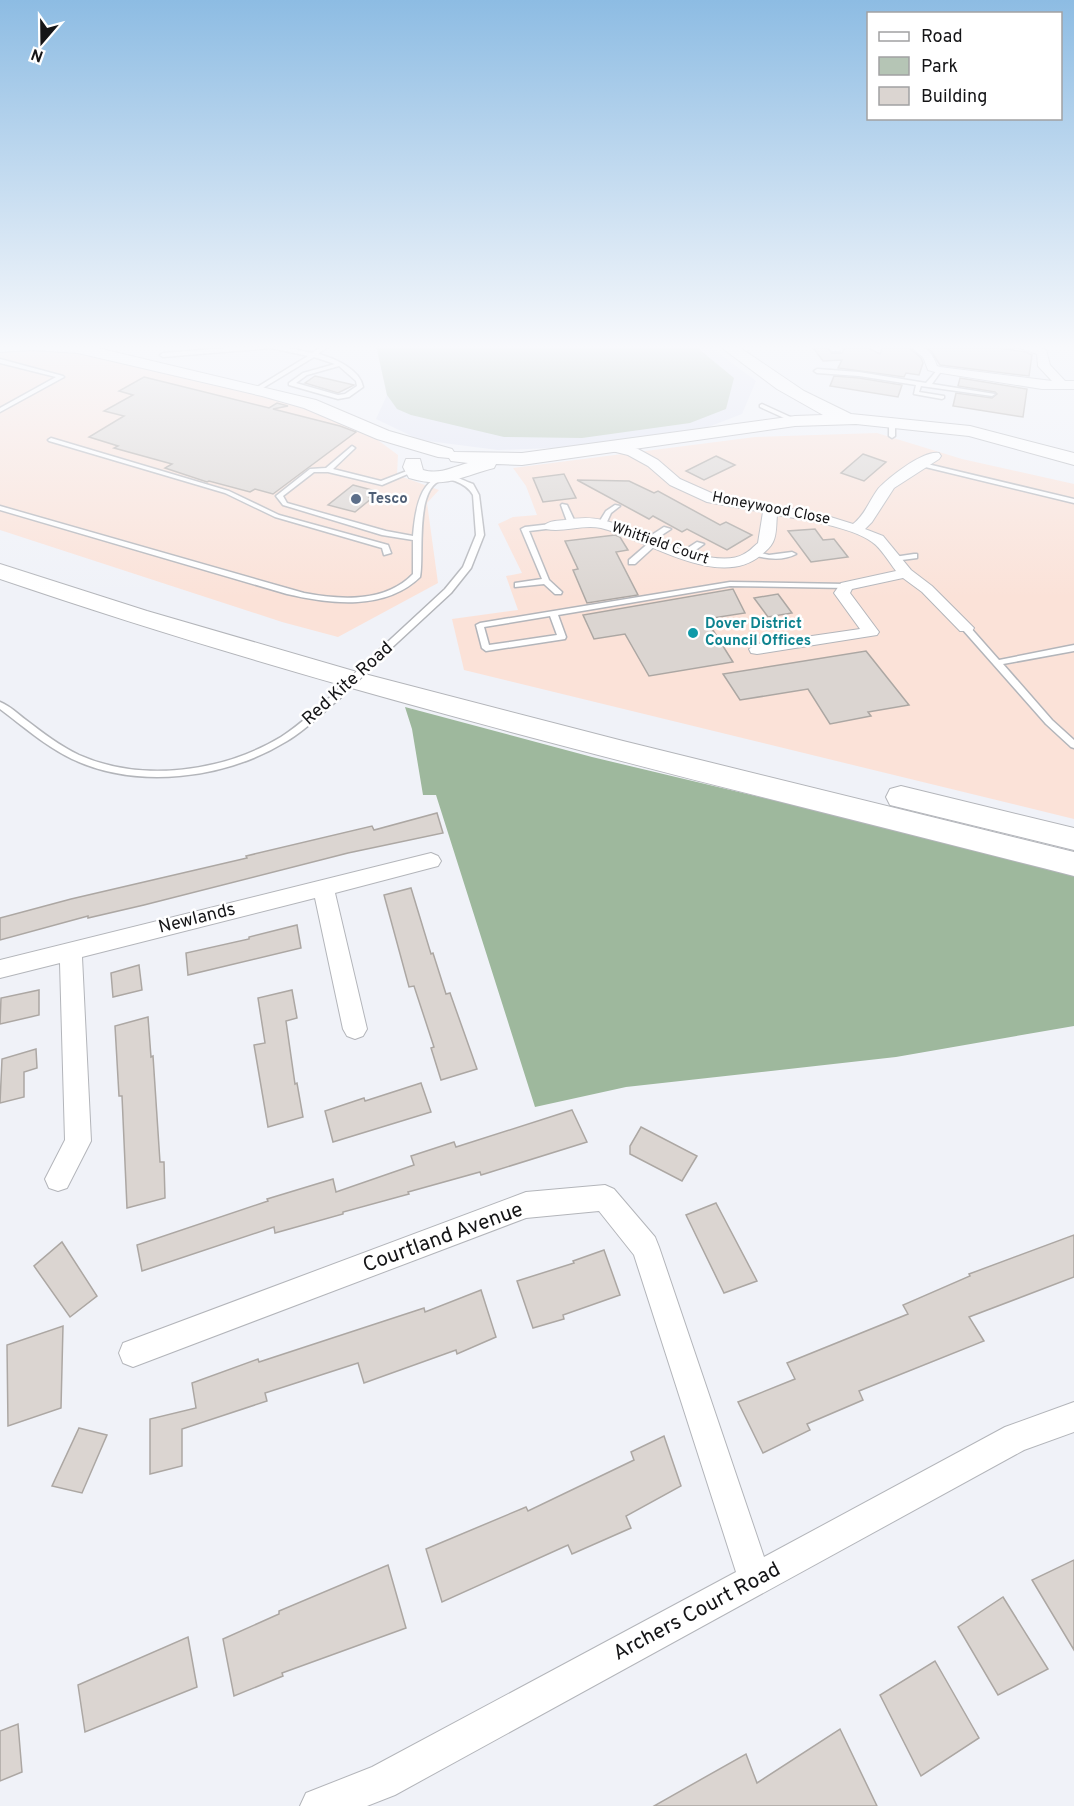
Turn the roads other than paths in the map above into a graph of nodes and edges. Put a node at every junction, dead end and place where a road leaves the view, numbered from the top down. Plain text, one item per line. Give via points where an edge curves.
1 (370, 429) edge
2 (726, 429) edge
3 (903, 429) edge
4 (720, 430) joint
5 (383, 435) junction
6 (666, 438) junction
7 (51, 440) dead end
8 (609, 446) junction
9 (352, 448) dead end
10 (1043, 449) junction
11 (1074, 453) edge
12 (934, 456) dead end
13 (1074, 459) edge
14 (653, 463) junction
15 (919, 464) junction
16 (452, 465) junction
17 (413, 467) junction
18 (328, 470) junction
19 (474, 489) junction
20 (1074, 501) edge
21 (564, 505) dead end
22 (617, 506) dead end
23 (0, 508) edge
24 (771, 509) junction
25 (572, 524) junction
26 (602, 524) junction
27 (551, 526) joint
28 (857, 528) junction
29 (667, 529) dead end
30 (417, 538) junction
31 (651, 542) junction
32 (700, 544) dead end
33 (0, 550) edge
34 (387, 553) dead end
35 (756, 553) junction
36 (792, 554) dead end
37 (683, 555) junction
38 (914, 556) dead end
39 (894, 559) junction
40 (632, 562) dead end
41 (0, 571) edge
42 (906, 573) junction
43 (546, 581) junction
44 (518, 585) dead end
45 (846, 586) junction
46 (558, 592) dead end
47 (553, 612) junction
48 (966, 628) joint
49 (1074, 648) edge
50 (757, 649) dead end
51 (997, 663) junction
52 (0, 705) edge
53 (1074, 745) edge
54 (1074, 839) edge
55 (431, 861) dead end
56 (1074, 864) edge
57 (323, 888) junction
58 (71, 951) junction
59 (0, 969) edge
60 (355, 1029) dead end
61 (58, 1179) dead end
62 (133, 1353) dead end
63 (1074, 1417) edge
64 (755, 1580) junction
65 (319, 1806) edge

1 - 5 street
2 - 4 street
3 - 10 street via 970,431
4 - 6 street
5 - 16 street
5 - 17 street
6 - 8 street
6 - 14 street via 654,449
7 - 34 lane via 227,492 278,516 385,547
8 - 14 street, Honeywood Close
8 - 16 street
9 - 18 lane
10 - 11 street
10 - 13 street
12 - 15 street
14 - 24 street, Honeywood Close via 684,487
15 - 20 lane
15 - 28 street via 886,488 877,499 873,514
16 - 17 street via 422,476
16 - 19 lane, Red Kite Road
16 - 19 lane via 461,481
16 - 30 lane via 428,486
17 - 18 lane via 382,483
18 - 30 lane via 312,470 279,496 285,504
19 - 52 lane, Red Kite Road, bridge via 480,535 466,568 448,591 305,725 272,744 232,761 189,772 148,775 114,771 75,757
21 - 25 lane
22 - 26 lane via 608,512
23 - 30 lane via 83,535 330,599 383,595 410,583 417,575
24 - 28 street, Honeywood Close
24 - 35 street via 767,540
25 - 26 street, Whitfield Court
25 - 27 street, Whitfield Court
26 - 31 street, Whitfield Court
27 - 43 lane via 525,529
28 - 39 street, Honeywood Close via 878,539
29 - 31 lane
31 - 37 street, Whitfield Court
31 - 40 lane
32 - 37 lane
33 - 54 highway via 195,613 449,685
35 - 36 lane via 769,557
35 - 37 street, Whitfield Court via 742,560 719,563
38 - 39 lane
39 - 42 street, Honeywood Close
41 - 56 highway via 317,670
42 - 45 street
42 - 48 street, Honeywood Close via 927,588
43 - 44 lane
43 - 46 lane
45 - 47 lane via 730,584
45 - 50 street via 842,593 871,632
47 - 47 lane via 562,637 486,648 480,625
48 - 51 lane
49 - 51 lane
51 - 53 lane
55 - 57 street, Newlands
57 - 58 street, Newlands
57 - 60 street
58 - 59 street, Newlands
58 - 61 street via 78,1141
62 - 64 street, Courtland Avenue via 526,1205 605,1198 645,1247
63 - 64 street, Archers Court Road via 1016,1438
64 - 65 street, Archers Court Road via 382,1782

